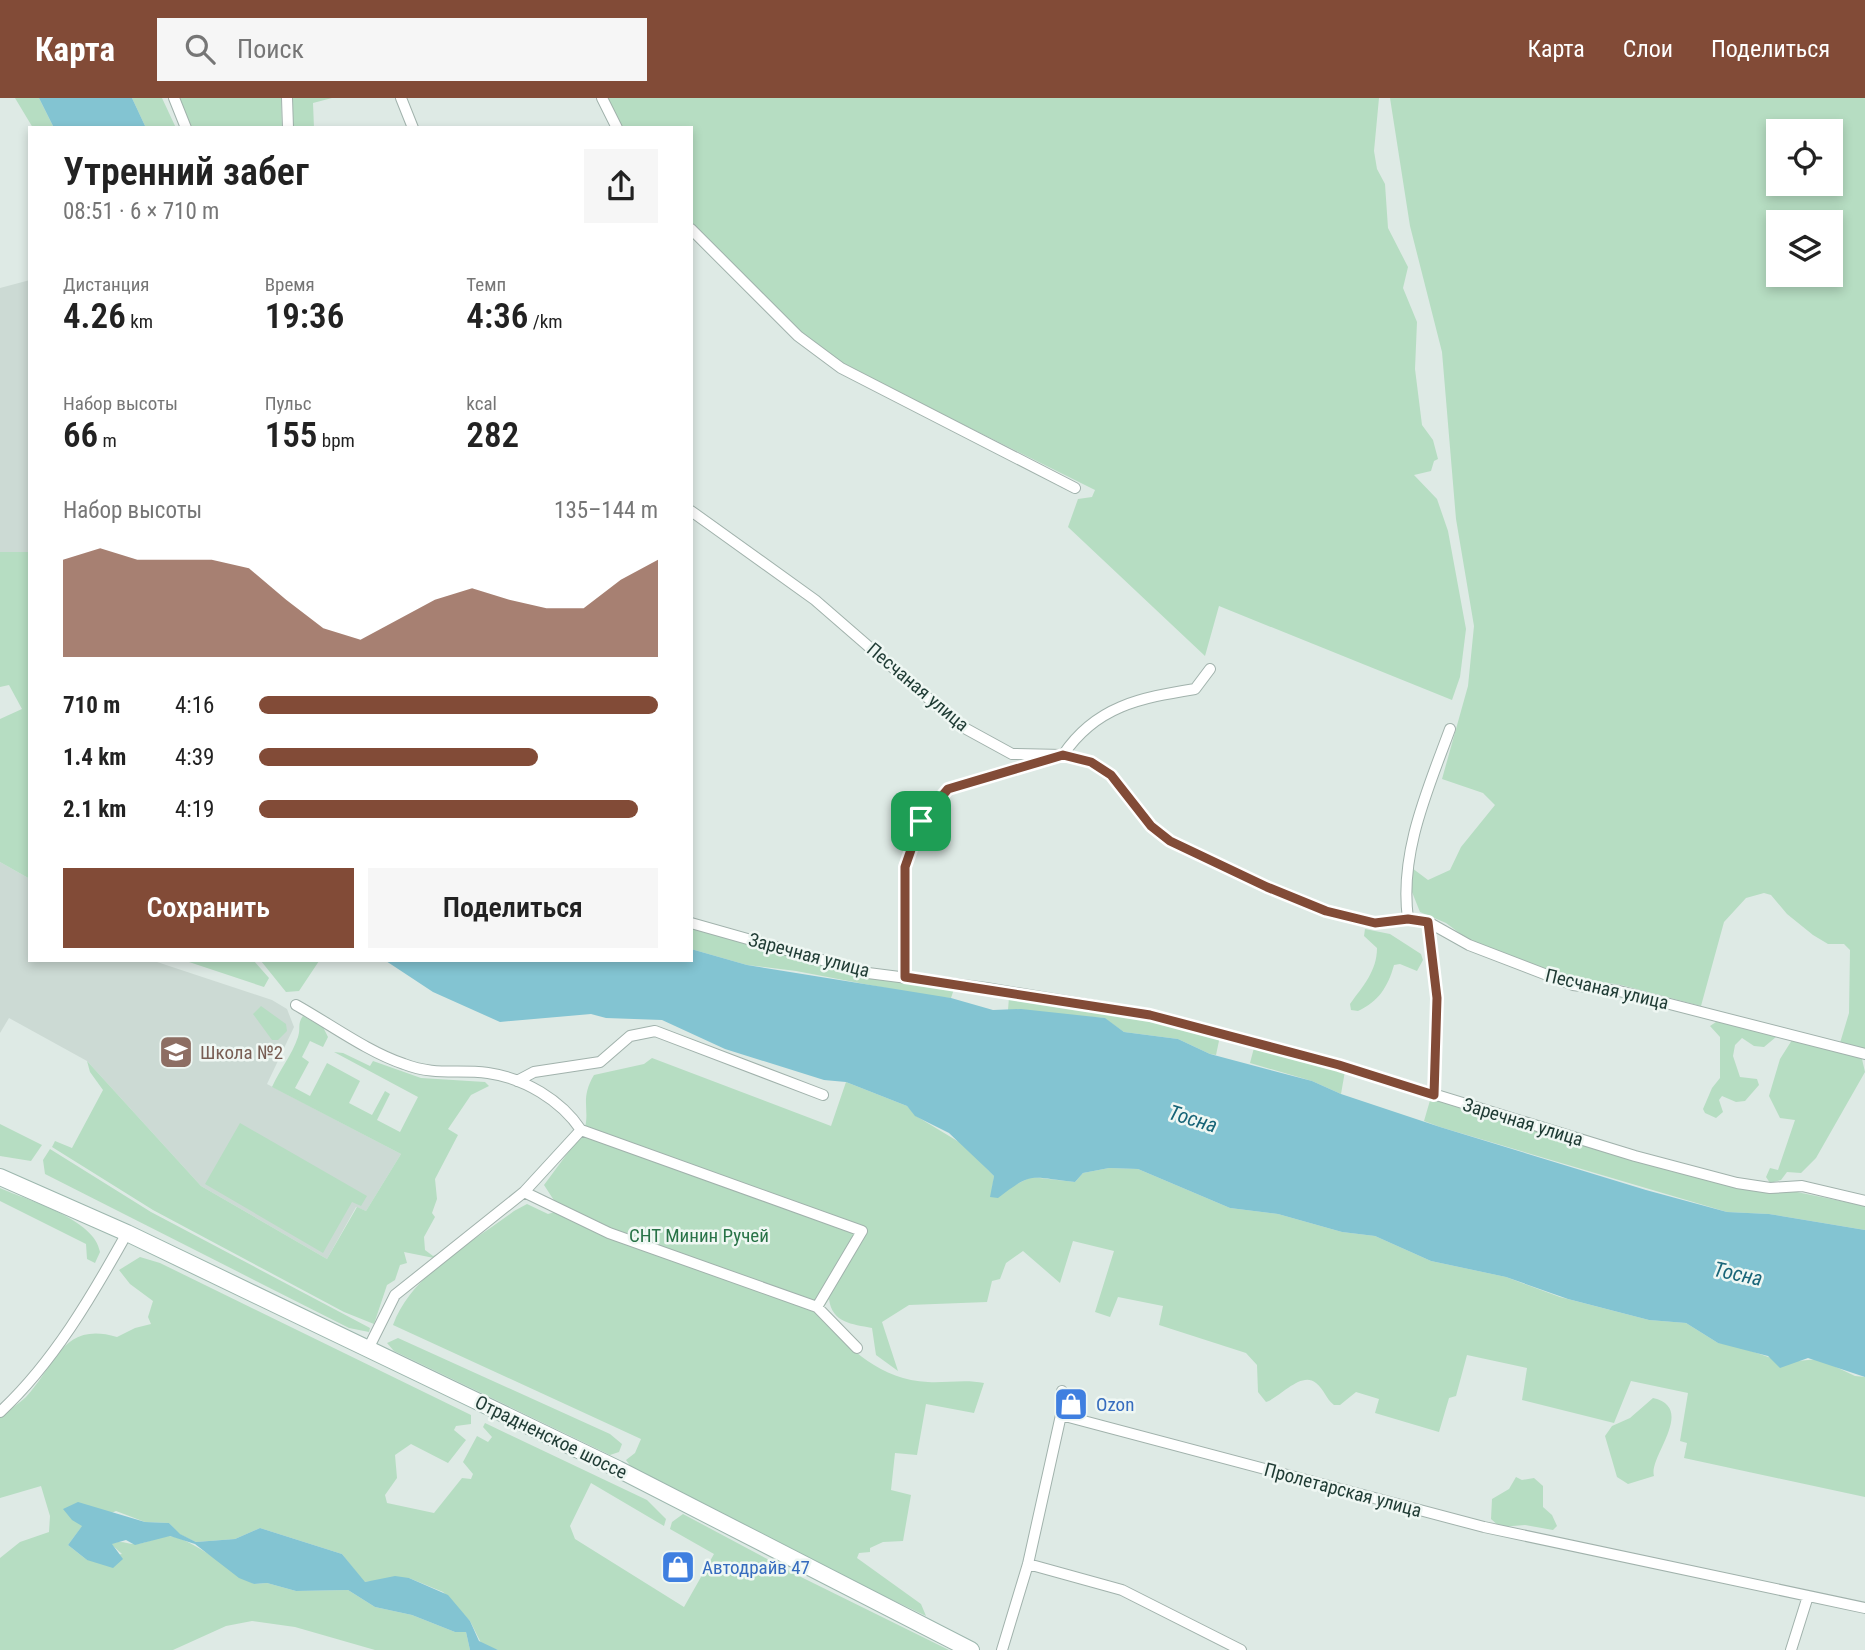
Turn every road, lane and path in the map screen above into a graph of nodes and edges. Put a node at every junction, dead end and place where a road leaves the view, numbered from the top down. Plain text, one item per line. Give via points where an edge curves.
1 (174, 98) edge
2 (287, 98) edge
3 (401, 98) edge
4 (602, 98) edge
5 (185, 126) edge
6 (288, 126) edge
7 (412, 126) edge
8 (616, 126) edge
9 (693, 231) edge
10 (1075, 488) dead end
11 (693, 512) edge
12 (1210, 669) dead end
13 (1450, 729) dead end
14 (1063, 755) junction
15 (1408, 919) junction
16 (1428, 922) junction
17 (693, 924) edge
18 (905, 977) junction
19 (296, 1005) dead end
20 (1865, 1054) edge
21 (517, 1081) junction
22 (823, 1095) dead end
23 (1434, 1095) junction
24 (581, 1130) junction
25 (0, 1177) edge
26 (524, 1192) junction
27 (1865, 1201) edge
28 (127, 1233) junction
29 (817, 1307) junction
30 (857, 1348) dead end
31 (367, 1351) junction
32 (1062, 1391) dead end
33 (0, 1412) edge
34 (1061, 1415) junction
35 (1028, 1564) junction
36 (1808, 1596) junction
37 (1865, 1608) edge
38 (971, 1650) edge
39 (1002, 1650) edge
40 (1241, 1650) edge
41 (1791, 1650) edge

1 - 5 street
2 - 6 street
3 - 7 street
4 - 8 street
9 - 10 street via 798,336 841,368
11 - 14 street, Песчаная улица via 816,600 959,725 1012,754
12 - 14 street via 1195,689 1121,704 1078,733
13 - 15 street via 1416,827 1408,867
14 - 15 street, Песчаная улица via 1091,762 1111,775 1151,826 1170,841 1326,911 1375,923
14 - 18 street via 948,789 921,821 905,867
15 - 16 street, Песчаная улица
16 - 20 street, Песчаная улица via 1469,945 1555,979
16 - 23 street via 1437,998
17 - 18 street, Заречная улица via 868,973
18 - 23 street, Заречная улица via 1150,1015
19 - 21 street via 402,1064 437,1074 487,1073
21 - 22 street via 534,1072 600,1062 630,1036 655,1031
21 - 24 street via 561,1105
23 - 27 street, Заречная улица via 1737,1183 1802,1186
24 - 26 street
24 - 29 street via 862,1231
25 - 28 main road, Отрадненское шоссе
26 - 29 street via 610,1233
26 - 31 street via 395,1295
28 - 31 main road, Отрадненское шоссе
28 - 33 street via 57,1346 26,1389
29 - 30 street
31 - 38 main road, Отрадненское шоссе via 618,1469
32 - 34 street
34 - 35 street
34 - 36 street, Пролетарская улица via 1485,1527
35 - 39 street
35 - 40 street via 1122,1590
36 - 37 street, Пролетарская улица
36 - 41 street

